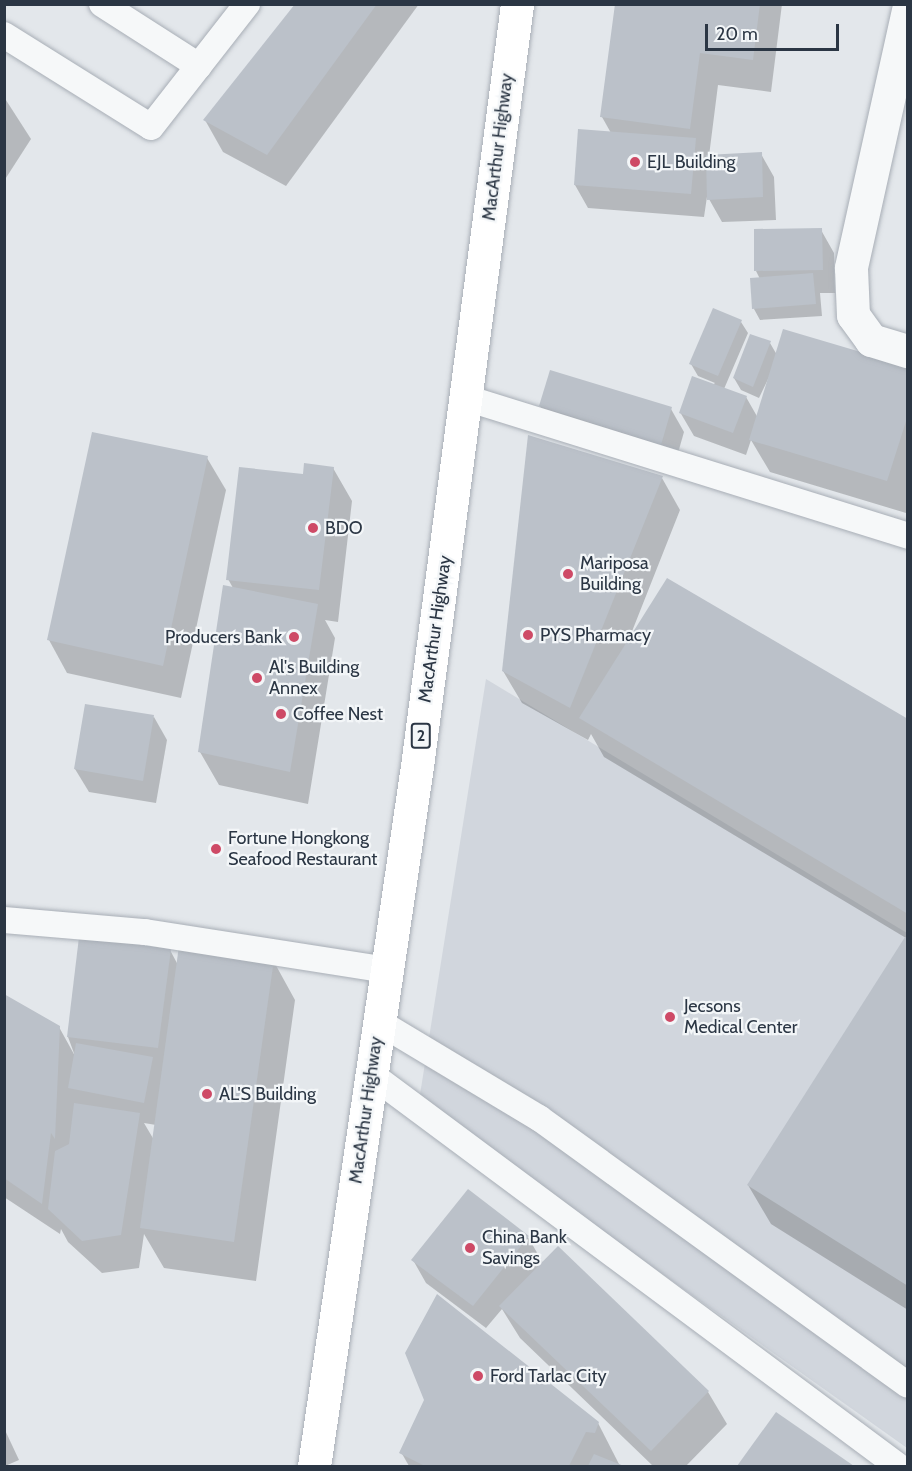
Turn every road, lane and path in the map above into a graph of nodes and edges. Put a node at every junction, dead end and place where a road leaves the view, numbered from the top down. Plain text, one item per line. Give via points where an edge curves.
1 (102, 4) edge
2 (247, 4) edge
3 (517, 4) edge
4 (908, 10) edge
5 (4, 35) edge
6 (199, 66) junction
7 (908, 351) edge
8 (466, 398) junction
9 (908, 536) edge
10 (4, 920) edge
11 (388, 970) junction
12 (379, 1022) junction
13 (372, 1075) junction
14 (908, 1385) edge
15 (314, 1467) edge
16 (898, 1467) edge

1 - 6 lane
2 - 6 lane
3 - 8 highway, MacArthur Highway / 2
4 - 7 street via 850,268 854,315 871,340
5 - 6 lane via 151,126
8 - 9 lane
8 - 11 highway, MacArthur Highway / 2
10 - 11 lane via 145,932
11 - 12 highway, MacArthur Highway / 2
12 - 13 highway, MacArthur Highway / 2
12 - 14 lane via 539,1118
13 - 15 highway, MacArthur Highway / 2
13 - 16 lane

